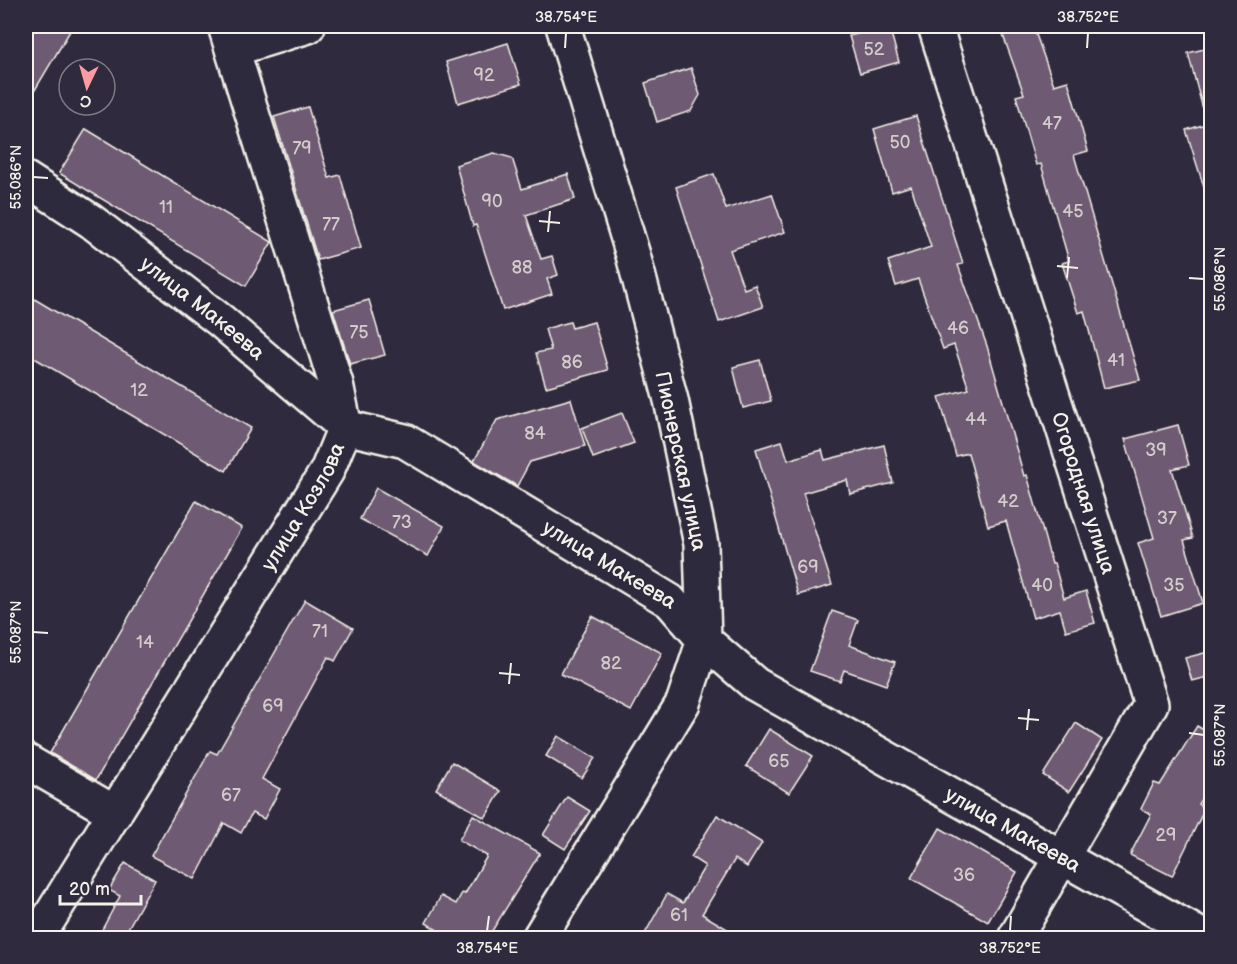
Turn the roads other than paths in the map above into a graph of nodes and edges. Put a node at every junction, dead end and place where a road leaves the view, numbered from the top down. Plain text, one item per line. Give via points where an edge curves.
1 (308, 26) edge
2 (563, 26) edge
3 (935, 26) edge
4 (229, 37) edge
5 (26, 179) edge
6 (345, 427) junction
7 (704, 640) junction
8 (26, 761) edge
9 (115, 813) junction
10 (1062, 857) junction
11 (37, 939) edge
12 (539, 939) edge
13 (1015, 939) edge
14 (1204, 939) edge

1 - 4 street
2 - 7 street, Пионерская улица via 633,255 671,400 701,544
3 - 10 street, Огородная улица via 1151,704
4 - 6 street, улица Козлова via 336,384
5 - 6 street, улица Макеева via 92,220 221,321
6 - 7 street, улица Макеева via 405,441 670,601
6 - 9 street, улица Козлова via 327,471
7 - 10 street, улица Макеева via 755,684
7 - 12 street, Пионерская улица via 683,703
8 - 9 street
9 - 11 street, улица Козлова
10 - 13 street, Огородная улица
10 - 14 street, улица Макеева

